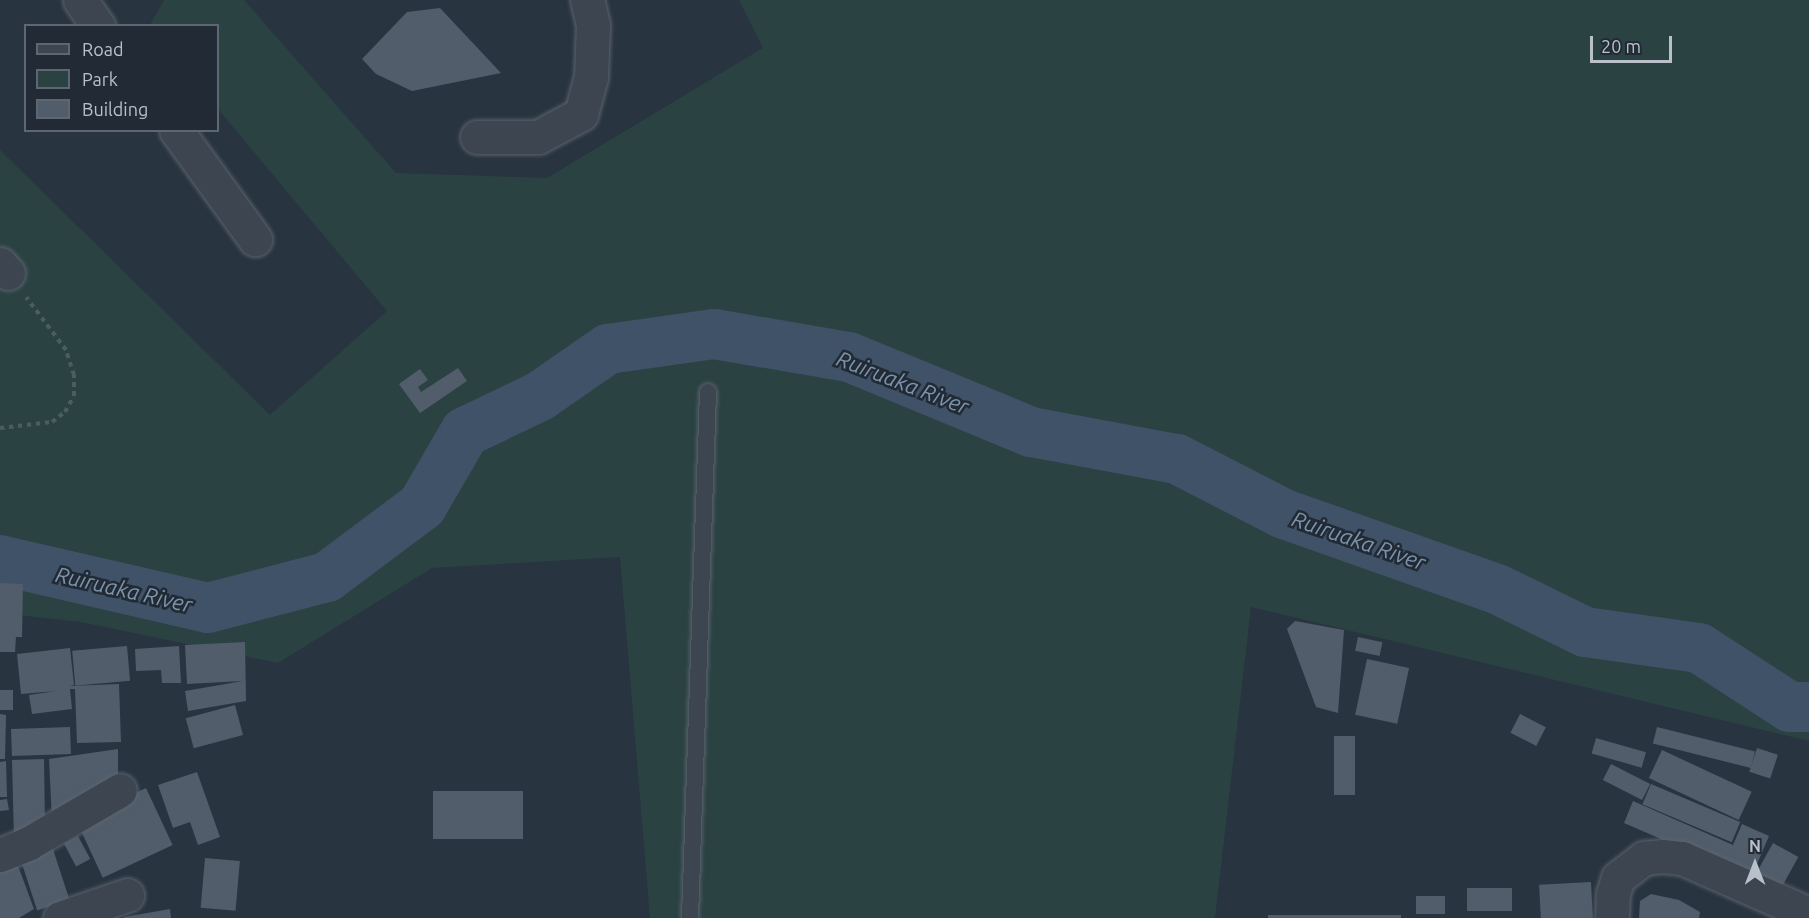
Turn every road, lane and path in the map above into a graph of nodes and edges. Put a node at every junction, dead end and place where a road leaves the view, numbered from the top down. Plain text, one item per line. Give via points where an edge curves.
1 (80, 0) edge
2 (587, 0) edge
3 (97, 24) edge
4 (177, 132) edge
5 (477, 137) dead end
6 (255, 239) dead end
7 (4, 269) edge
8 (708, 392) dead end
9 (0, 428) edge
10 (120, 790) dead end
11 (0, 855) edge
12 (127, 895) dead end
13 (1809, 914) edge
14 (60, 918) edge
15 (690, 918) edge
16 (1612, 918) edge

1 - 3 street
2 - 5 street via 592,25 591,77 581,114 538,137
4 - 6 street
7 - 9 path via 66,350 74,375 74,396 65,412 52,422
8 - 15 lane
10 - 11 street via 29,843
12 - 14 street
13 - 16 street via 1682,858 1662,856 1644,858 1618,879

